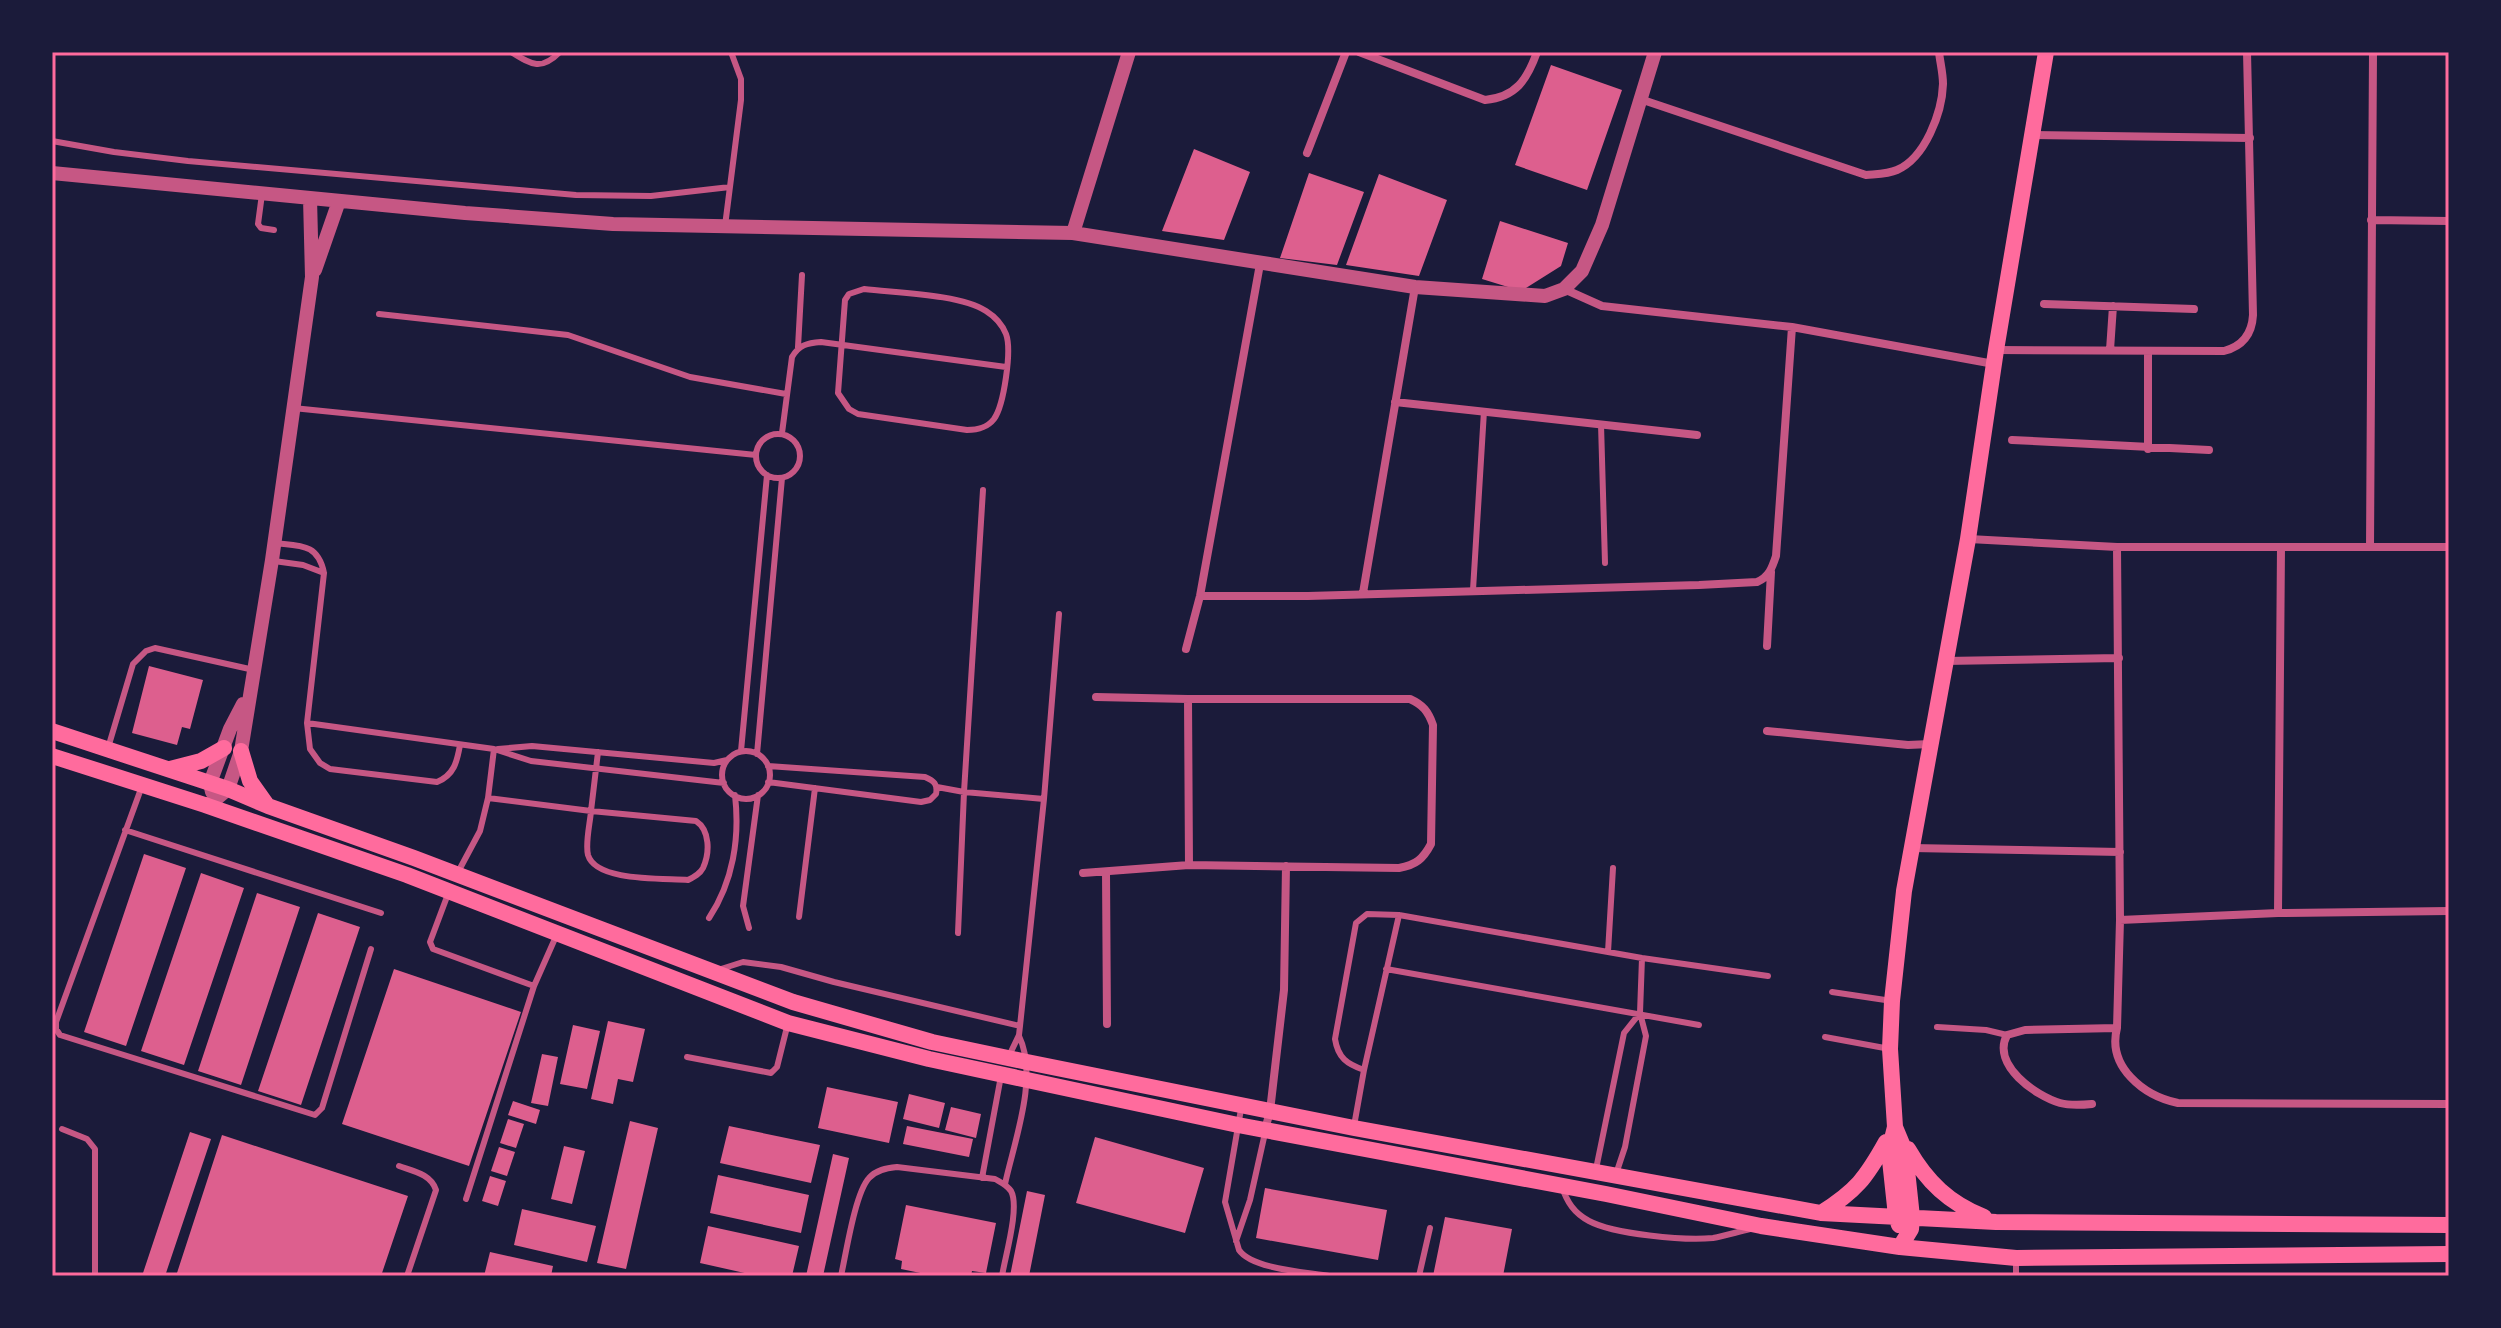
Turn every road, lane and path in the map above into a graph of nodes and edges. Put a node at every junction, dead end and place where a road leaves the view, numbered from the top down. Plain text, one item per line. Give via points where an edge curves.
1 (511, 52) edge
2 (560, 52) edge
3 (731, 52) edge
4 (1129, 52) edge
5 (1346, 52) edge
6 (1359, 52) edge
7 (1537, 52) edge
8 (1655, 52) edge
9 (1939, 52) edge
10 (2046, 52) edge
11 (2247, 52) edge
12 (2373, 52) edge
13 (1639, 99) junction
14 (2033, 135) junction
15 (2250, 138) junction
16 (52, 141) edge
17 (1307, 153) dead end
18 (52, 173) edge
19 (730, 187) junction
20 (262, 193) junction
21 (310, 198) junction
22 (339, 201) junction
23 (2371, 220) junction
24 (2449, 221) edge
25 (725, 226) junction
26 (274, 230) dead end
27 (1073, 233) junction
28 (1260, 264) junction
29 (802, 275) dead end
30 (312, 277) junction
31 (1415, 287) junction
32 (1564, 289) junction
33 (2044, 304) dead end
34 (2113, 306) junction
35 (2194, 309) dead end
36 (379, 314) dead end
37 (1792, 327) junction
38 (841, 345) junction
39 (798, 347) junction
40 (2110, 350) junction
41 (2148, 351) junction
42 (1995, 357) junction
43 (1006, 367) junction
44 (786, 394) junction
45 (1395, 402) junction
46 (293, 408) junction
47 (1484, 411) junction
48 (1601, 424) junction
49 (782, 433) junction
50 (1697, 435) dead end
51 (2012, 440) dead end
52 (2148, 449) junction
53 (2209, 450) dead end
54 (756, 455) junction
55 (767, 475) junction
56 (782, 478) junction
57 (983, 490) dead end
58 (1968, 539) junction
59 (274, 543) junction
60 (2117, 547) junction
61 (2281, 547) junction
62 (2370, 547) junction
63 (2449, 547) edge
64 (272, 560) junction
65 (1605, 563) dead end
66 (1771, 571) junction
67 (324, 573) junction
68 (1473, 590) junction
69 (1363, 593) junction
70 (1200, 596) junction
71 (1059, 614) dead end
72 (1767, 646) dead end
73 (1186, 649) dead end
74 (2119, 658) junction
75 (1945, 661) junction
76 (254, 670) junction
77 (249, 693) junction
78 (1096, 697) dead end
79 (1188, 699) junction
80 (307, 723) junction
81 (52, 731) edge
82 (1767, 731) dead end
83 (1930, 744) junction
84 (460, 745) junction
85 (224, 748) junction
86 (494, 749) junction
87 (107, 750) junction
88 (241, 751) junction
89 (741, 751) junction
90 (598, 752) junction
91 (757, 754) junction
92 (52, 756) edge
93 (727, 760) junction
94 (768, 766) junction
95 (596, 769) junction
96 (164, 770) junction
97 (768, 782) junction
98 (210, 783) junction
99 (724, 783) junction
100 (142, 786) junction
101 (937, 787) junction
102 (815, 788) junction
103 (964, 792) junction
104 (735, 795) junction
105 (758, 795) junction
106 (488, 798) junction
107 (1044, 799) junction
108 (217, 801) junction
109 (268, 806) junction
110 (591, 811) junction
111 (125, 830) junction
112 (1911, 848) junction
113 (2120, 852) junction
114 (1189, 865) junction
115 (1286, 866) junction
116 (1613, 868) dead end
117 (1106, 872) junction
118 (1083, 873) dead end
119 (457, 874) junction
120 (449, 891) junction
121 (2449, 911) edge
122 (381, 913) dead end
123 (2278, 913) junction
124 (1399, 915) junction
125 (799, 917) dead end
126 (709, 918) dead end
127 (2120, 920) junction
128 (749, 928) dead end
129 (557, 932) junction
130 (958, 933) dead end
131 (371, 949) dead end
132 (1608, 952) junction
133 (1642, 958) junction
134 (1386, 969) junction
135 (714, 971) junction
136 (1768, 976) dead end
137 (534, 986) junction
138 (1832, 992) dead end
139 (1892, 1001) junction
140 (1640, 1013) junction
141 (788, 1023) junction
142 (1107, 1024) dead end
143 (1699, 1025) dead end
144 (1020, 1026) junction
145 (1937, 1027) dead end
146 (2117, 1028) junction
147 (1019, 1035) junction
148 (2007, 1035) junction
149 (1825, 1037) dead end
150 (1890, 1049) junction
151 (687, 1057) dead end
152 (1027, 1062) junction
153 (1005, 1066) junction
154 (1364, 1070) junction
155 (1027, 1080) junction
156 (2092, 1104) dead end
157 (2449, 1104) edge
158 (1241, 1105) junction
159 (1270, 1111) junction
160 (1238, 1125) junction
161 (1895, 1127) junction
162 (1354, 1128) junction
163 (62, 1129) dead end
164 (1265, 1130) junction
165 (1351, 1148) junction
166 (399, 1166) dead end
167 (1596, 1171) junction
168 (1615, 1174) junction
169 (982, 1178) junction
170 (1005, 1184) junction
171 (1562, 1187) junction
172 (1606, 1194) junction
173 (466, 1199) dead end
174 (1821, 1213) junction
175 (1904, 1217) junction
176 (1996, 1222) junction
177 (2449, 1225) edge
178 (1761, 1226) junction
179 (1430, 1228) dead end
180 (1236, 1241) junction
181 (1908, 1244) junction
182 (2449, 1254) edge
183 (2016, 1258) junction
184 (95, 1276) edge
185 (407, 1276) edge
186 (844, 1276) edge
187 (1002, 1276) edge
188 (1329, 1276) edge
189 (1419, 1276) edge
190 (2016, 1276) edge

1 - 2 lane via 541,64
3 - 19 lane via 742,89
4 - 27 street
5 - 17 street
6 - 7 street via 1485,100 1512,92 1530,72
8 - 13 street
9 - 13 street via 1943,84 1937,116 1919,151 1893,172 1866,175
10 - 14 main road
11 - 15 street
12 - 23 street
13 - 32 street via 1602,225 1582,271
14 - 15 street
14 - 42 main road
15 - 41 street via 2251,332 2240,345 2224,351
16 - 19 lane via 188,161 576,195 651,196
18 - 20 street
19 - 25 lane
20 - 21 street
20 - 26 lane via 258,224
21 - 22 street
21 - 30 street
22 - 25 street via 613,224
22 - 30 street
23 - 24 street
23 - 62 street
25 - 27 street
27 - 28 street
28 - 31 street
28 - 70 street
29 - 39 lane
30 - 46 street
31 - 32 street via 1528,296
31 - 45 street
32 - 37 street via 1602,306
33 - 34 street
34 - 35 street
34 - 40 street
36 - 44 lane via 568,335 690,377
37 - 42 street
37 - 66 street
38 - 39 lane
38 - 43 lane
38 - 43 lane via 845,300 856,290 968,301 996,318 1005,331
38 - 43 lane via 838,393 849,409 967,430 993,420
39 - 44 lane
40 - 41 street
40 - 42 street
41 - 52 street
42 - 58 main road
44 - 49 lane
45 - 47 street
45 - 69 street
46 - 54 lane
46 - 59 street
47 - 48 street
47 - 68 lane
48 - 50 street
48 - 65 lane
49 - 54 lane via 761,441
49 - 56 lane via 796,441 801,456 795,470
51 - 52 street
52 - 53 street
54 - 55 lane
55 - 56 lane
55 - 89 lane
56 - 91 lane
57 - 103 lane
58 - 60 street
58 - 75 main road
59 - 64 street
59 - 67 lane via 317,553
60 - 61 street
60 - 74 street
61 - 62 street
61 - 123 street
62 - 63 street
64 - 67 lane
64 - 76 street
66 - 68 street via 1757,582
66 - 72 street
67 - 80 lane
68 - 69 street
69 - 70 street
70 - 73 street
71 - 107 lane
74 - 75 street
74 - 113 street
75 - 83 main road
76 - 77 street
76 - 87 lane via 155,648 146,651 133,664
77 - 85 street
77 - 88 street
78 - 79 street
79 - 114 street
79 - 115 street via 1410,699 1429,713 1431,844 1424,857 1399,868
80 - 84 lane
80 - 84 lane via 310,749 330,769 437,782 457,764
81 - 87 main road
82 - 83 street
83 - 112 main road
84 - 86 lane
85 - 96 main road via 190,765
85 - 98 street
86 - 90 lane via 532,746
86 - 95 lane via 531,761
86 - 106 lane
87 - 96 main road
88 - 108 street
88 - 109 main road via 250,781
89 - 91 lane
89 - 93 lane
90 - 93 lane
90 - 95 lane
91 - 94 lane
92 - 100 main road
93 - 99 lane
94 - 97 lane
94 - 101 lane via 925,777
95 - 99 lane
95 - 110 lane
96 - 98 main road
97 - 102 lane
97 - 105 lane
98 - 108 main road
99 - 104 lane
100 - 108 main road
100 - 111 lane
101 - 102 lane via 930,800 921,802
101 - 103 lane
102 - 125 lane
103 - 107 lane
103 - 130 lane
104 - 105 lane
104 - 126 lane via 732,864 722,898
105 - 128 lane via 743,906
106 - 110 lane
106 - 119 lane via 480,831
107 - 144 lane
108 - 109 main road
108 - 120 main road
109 - 119 main road
110 - 110 lane via 588,854 594,866 617,875 688,880 702,869 708,835 696,821
111 - 122 lane
111 - 131 lane via 56,1022 63,1037 315,1115 322,1108
112 - 113 street
112 - 139 main road
113 - 127 street
114 - 115 street
114 - 117 street
115 - 159 street via 1284,990
116 - 132 lane
117 - 118 street
117 - 142 street
119 - 135 main road
120 - 129 main road
120 - 137 lane via 430,942 433,949
121 - 123 street
123 - 127 street
124 - 132 lane
124 - 134 lane
124 - 154 lane via 1367,914 1356,923 1335,1039 1343,1060
127 - 146 street
129 - 137 lane
129 - 141 main road
132 - 133 lane
133 - 136 lane
133 - 140 lane
134 - 140 lane
134 - 154 lane
135 - 144 lane via 743,962 781,967
135 - 153 main road via 793,1002
137 - 173 lane
138 - 139 lane
139 - 150 main road
140 - 143 lane
140 - 167 lane via 1624,1033
140 - 168 lane via 1646,1036
141 - 151 lane via 771,1073
141 - 153 main road via 929,1059
144 - 147 lane
145 - 148 lane
146 - 148 street
146 - 157 street via 2114,1039 2122,1066 2140,1087 2178,1103
147 - 152 lane
147 - 153 lane
148 - 156 street via 2004,1055 2032,1089 2064,1104
149 - 150 lane
150 - 161 main road
152 - 153 main road
152 - 155 lane
152 - 158 main road
153 - 155 main road
153 - 169 lane
154 - 162 lane
155 - 160 main road
155 - 170 lane
158 - 159 main road
158 - 160 lane
159 - 162 main road
159 - 164 street
160 - 164 main road
160 - 180 lane via 1225,1202
161 - 174 main road via 1861,1183
161 - 175 main road via 1889,1151
161 - 176 main road via 1934,1187 1962,1208
162 - 165 main road
162 - 167 main road
163 - 184 lane via 87,1139 95,1149
164 - 165 main road
164 - 180 lane
165 - 171 main road
166 - 185 lane via 429,1177 436,1190
167 - 168 main road
168 - 172 main road
168 - 174 main road
169 - 170 lane
169 - 186 lane via 897,1167 874,1174 863,1185
170 - 187 lane via 1014,1201
171 - 172 main road
171 - 178 lane via 1566,1201 1591,1223 1642,1234 1693,1239
172 - 178 main road
174 - 175 main road
175 - 176 main road
175 - 181 main road
176 - 177 main road
178 - 181 main road
179 - 189 lane
180 - 188 lane via 1242,1255 1254,1262
181 - 183 main road
182 - 183 main road
183 - 190 lane

